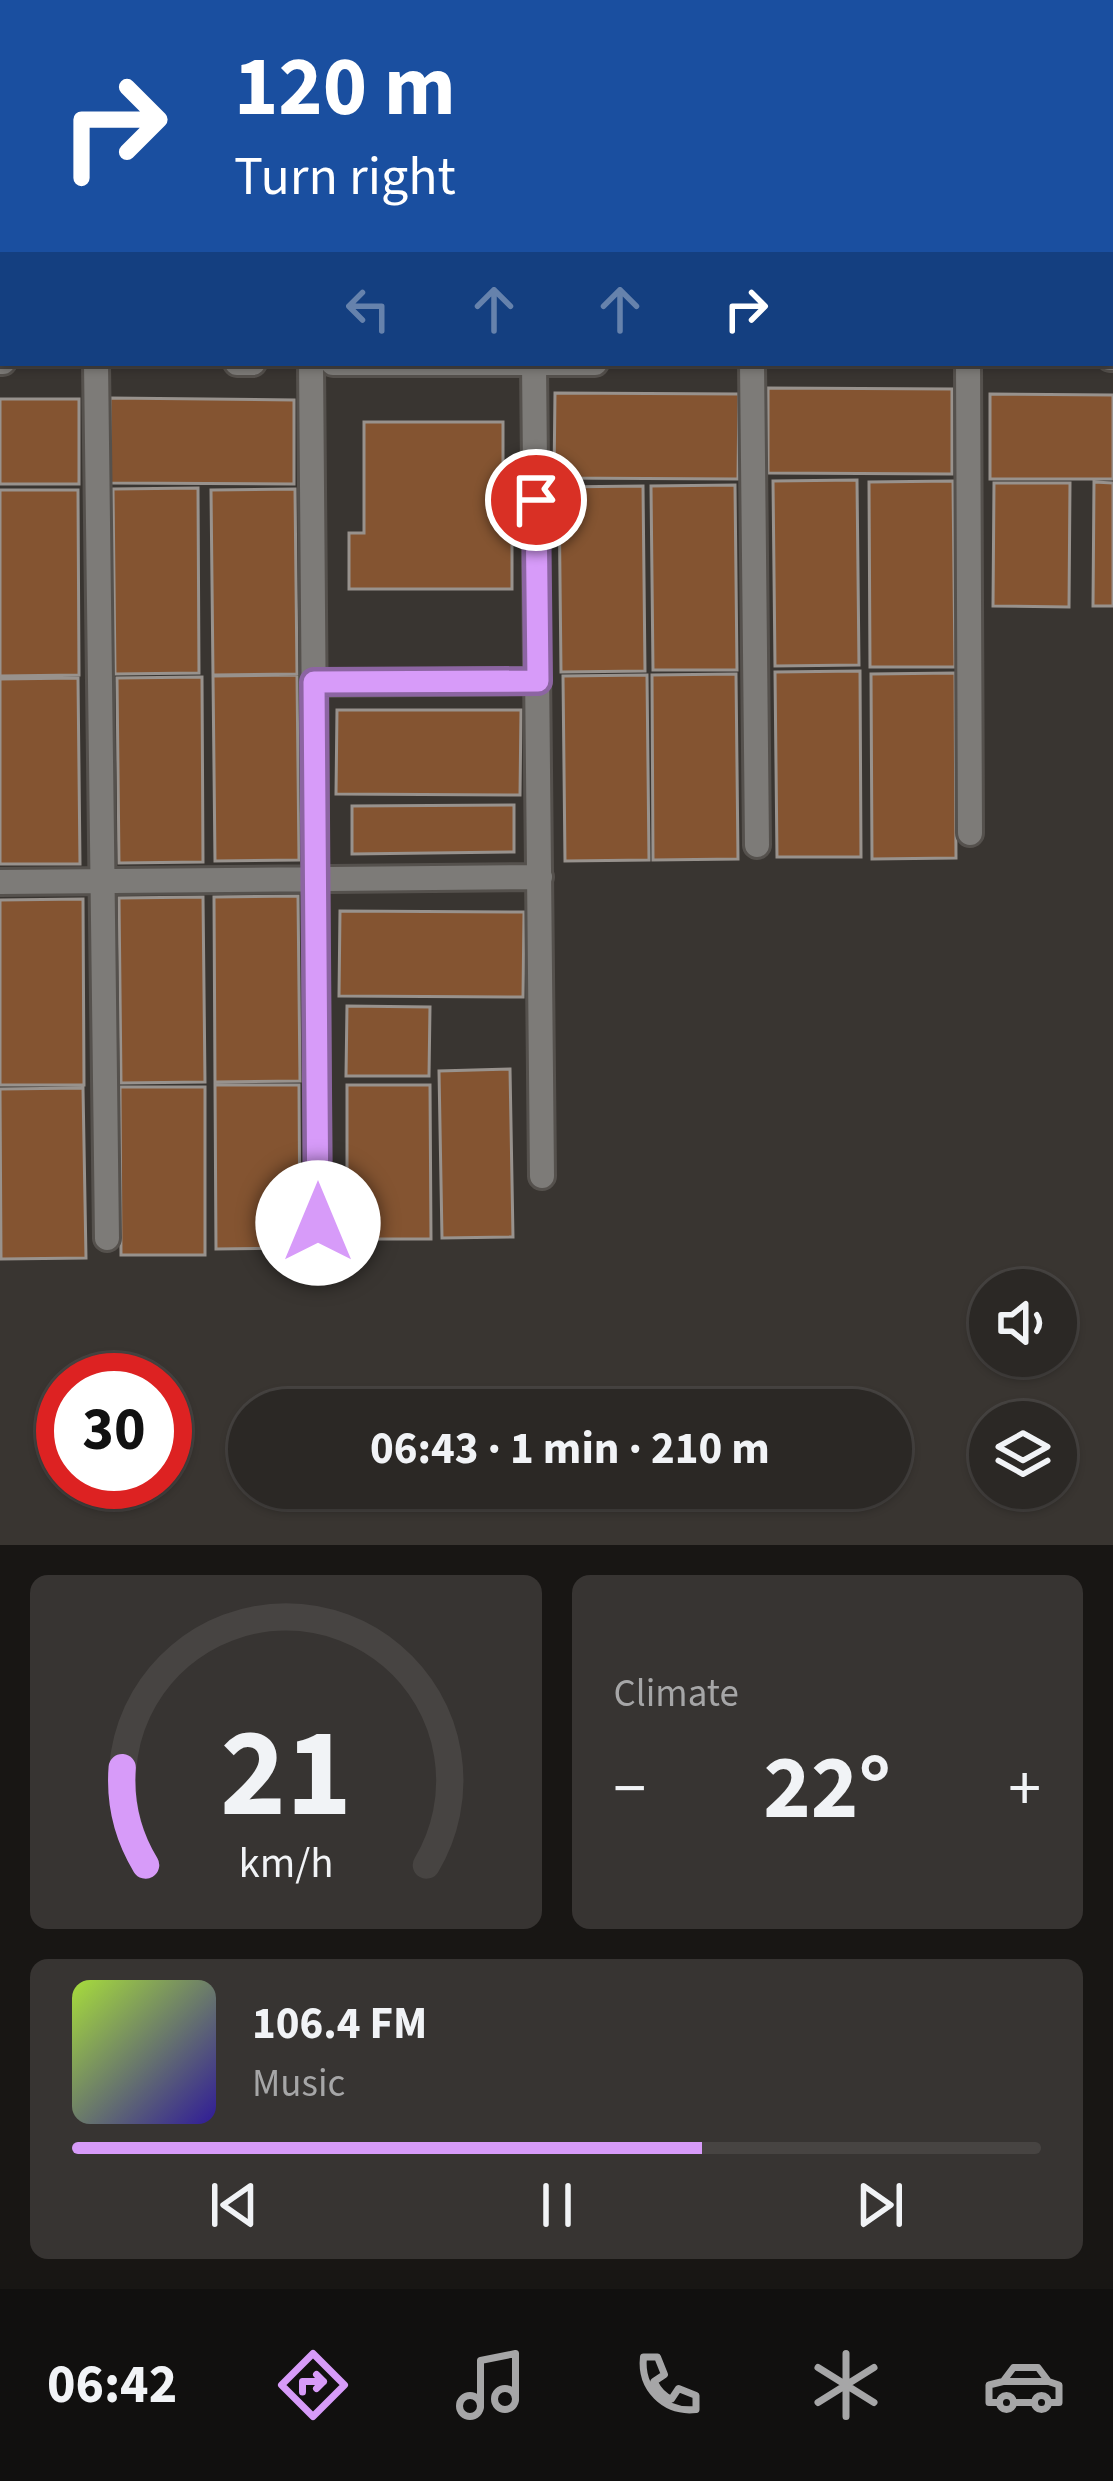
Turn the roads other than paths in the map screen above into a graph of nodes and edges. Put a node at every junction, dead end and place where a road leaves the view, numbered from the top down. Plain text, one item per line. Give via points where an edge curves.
1 (96, 366) edge
2 (311, 366) edge
3 (535, 366) edge
4 (752, 366) edge
5 (968, 366) edge
6 (538, 681) junction
7 (314, 682) junction
8 (970, 833) dead end
9 (757, 845) dead end
10 (540, 877) junction
11 (316, 879) junction
12 (0, 881) edge
13 (102, 881) junction
14 (542, 1176) dead end
15 (318, 1223) dead end
16 (107, 1238) dead end

1 - 13 street
2 - 7 street
3 - 6 street
4 - 9 street
5 - 8 street
6 - 7 street
6 - 10 street
7 - 11 street
10 - 11 street
10 - 14 street
11 - 13 street
11 - 15 street
12 - 13 street
13 - 16 street

